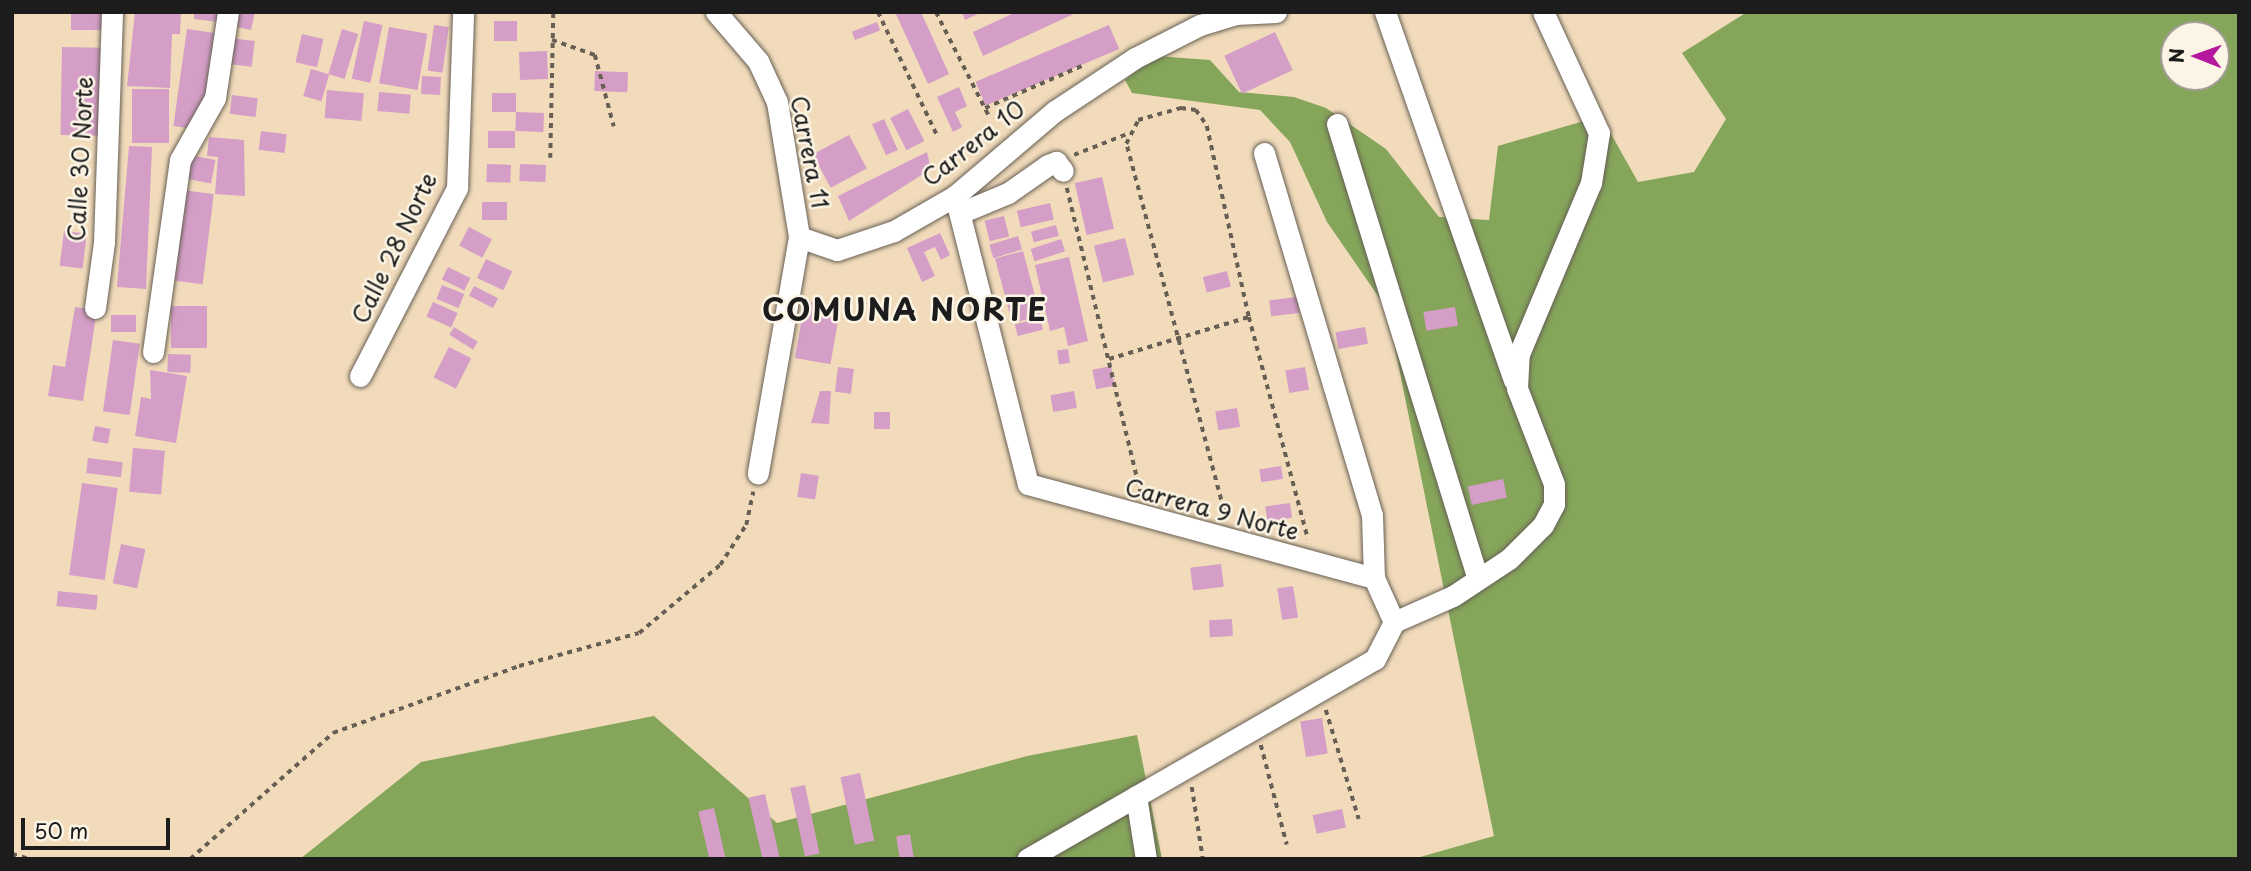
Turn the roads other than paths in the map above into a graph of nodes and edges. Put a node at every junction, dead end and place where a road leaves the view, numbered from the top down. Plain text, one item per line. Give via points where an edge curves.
1 (112, 12) edge
2 (228, 12) edge
3 (463, 12) edge
4 (716, 12) edge
5 (1276, 12) edge
6 (1385, 12) edge
7 (1543, 12) edge
8 (1233, 13) edge
9 (1337, 124) dead end
10 (1264, 153) dead end
11 (1060, 167) road end
12 (957, 204) junction
13 (799, 237) junction
14 (95, 308) dead end
15 (153, 352) dead end
16 (360, 376) dead end
17 (1517, 388) junction
18 (758, 473) road end
19 (1374, 578) junction
20 (1478, 579) junction
21 (1394, 622) junction
22 (1136, 796) junction
23 (1027, 859) edge
24 (1146, 859) edge

1 - 14 street, Calle 30 Norte via 104,242
2 - 15 street via 215,98 180,160
3 - 16 street, Calle 28 Norte via 457,188
4 - 13 street, Carrera 11 via 758,61 776,102
5 - 8 street, Carrera 10
6 - 17 street
7 - 17 street via 1600,133 1591,183 1519,354
8 - 12 street, Carrera 10 via 1200,25 1111,72
9 - 20 street
10 - 19 street via 1372,515
11 - 12 street
12 - 13 street, Carrera 10 via 838,250
12 - 19 street, Carrera 9 Norte via 1028,484
13 - 18 street
17 - 20 street via 1554,484 1554,504 1544,525
19 - 21 street
20 - 21 street
21 - 22 street via 1375,659
22 - 23 street
22 - 24 street

